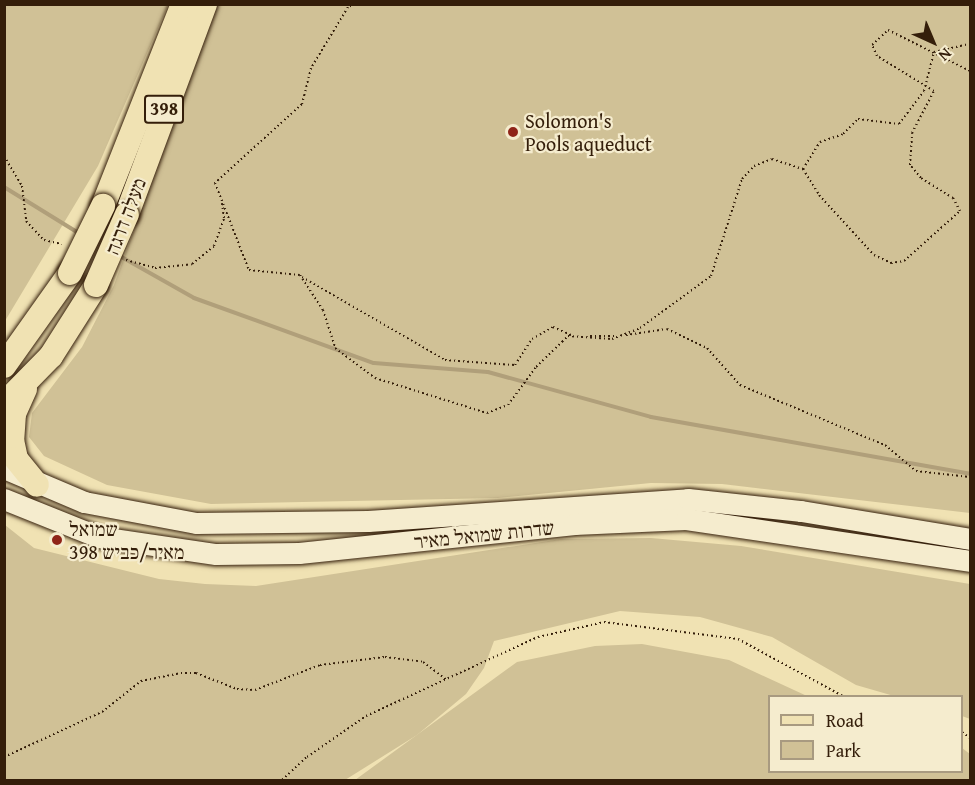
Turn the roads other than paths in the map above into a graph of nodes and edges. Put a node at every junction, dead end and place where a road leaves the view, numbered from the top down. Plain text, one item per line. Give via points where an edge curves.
1 (183, 4) edge
2 (205, 4) edge
3 (4, 366) edge
4 (31, 378) junction
5 (4, 404) edge
6 (4, 468) edge
7 (37, 484) junction
8 (4, 499) edge
9 (970, 539) edge
10 (970, 561) edge

1 - 3 main road, מעלה דרגה / 398, bridge via 104,206 70,273
2 - 4 main road, מעלה דרגה / 398, bridge via 127,214 96,285 76,320
4 - 5 main road, מעלה דרגה / 398
4 - 7 main road via 14,414 12,440 16,459
6 - 7 main road, שדרות שמואל מאיר
7 - 9 main road, שדרות שמואל מאיר via 112,509 196,522 369,521 688,499 801,511
8 - 10 main road, שדרות שמואל מאיר via 99,537 216,554 299,553 574,524 686,519

